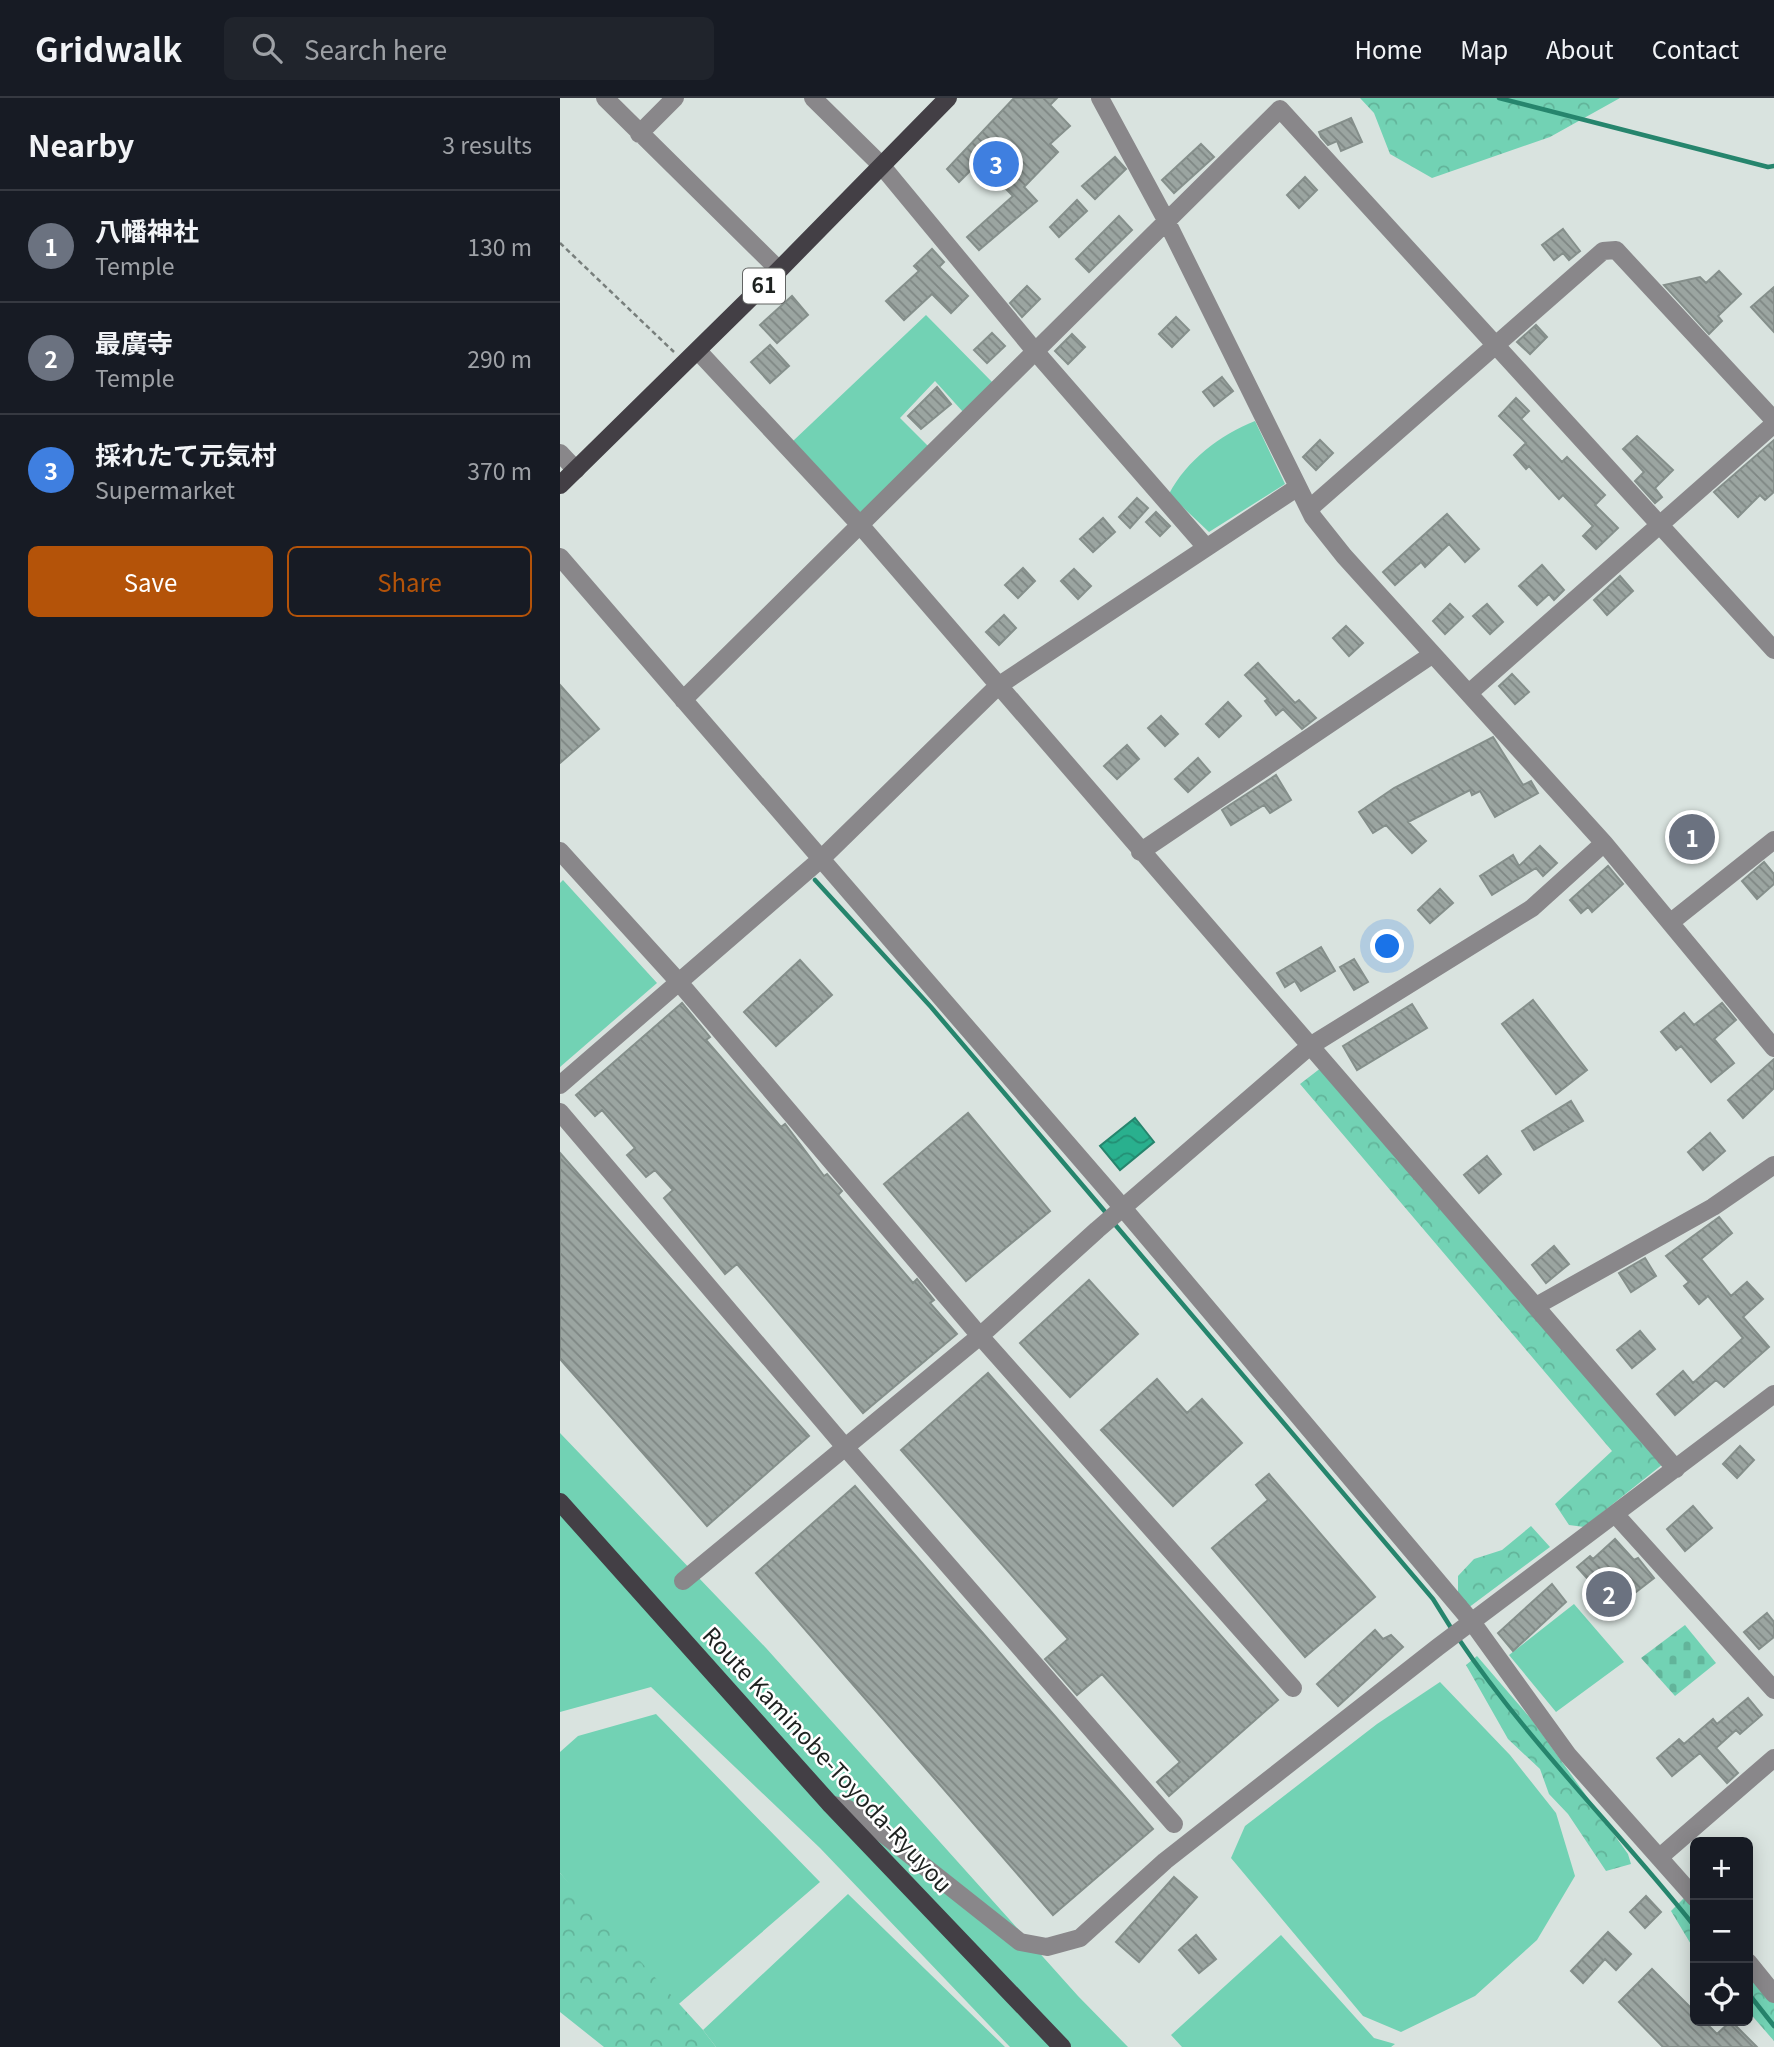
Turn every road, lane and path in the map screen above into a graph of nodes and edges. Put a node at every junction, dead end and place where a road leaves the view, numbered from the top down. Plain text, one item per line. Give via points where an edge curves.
1 (605, 98) edge
2 (675, 98) edge
3 (813, 98) edge
4 (948, 98) edge
5 (1100, 98) edge
6 (639, 134) junction
7 (881, 165) junction
8 (1166, 220) junction
9 (560, 243) edge
10 (779, 270) junction
11 (1495, 345) junction
12 (1035, 351) junction
13 (692, 357) junction
14 (1774, 422) edge
15 (560, 453) edge
16 (576, 470) junction
17 (560, 485) edge
18 (1298, 487) junction
19 (1309, 509) junction
20 (861, 526) junction
21 (1660, 526) junction
22 (1205, 547) junction
23 (560, 557) edge
24 (1774, 650) edge
25 (1433, 654) junction
26 (998, 686) junction
27 (1469, 693) junction
28 (683, 699) junction
29 (1774, 840) edge
30 (1604, 843) junction
31 (560, 851) edge
32 (1140, 852) junction
33 (818, 861) junction
34 (1671, 922) junction
35 (678, 981) junction
36 (1310, 1046) junction
37 (1774, 1048) edge
38 (560, 1085) edge
39 (560, 1112) edge
40 (1774, 1164) edge
41 (1120, 1210) junction
42 (1535, 1306) junction
43 (980, 1336) junction
44 (1771, 1402) edge
45 (845, 1447) junction
46 (1676, 1469) junction
47 (560, 1502) edge
48 (1615, 1514) junction
49 (683, 1581) dead end
50 (1469, 1624) junction
51 (1293, 1688) dead end
52 (1774, 1690) edge
53 (1774, 1758) edge
54 (830, 1804) junction
55 (1174, 1824) dead end
56 (1661, 1856) junction
57 (1690, 1892) edge
58 (1749, 1963) edge
59 (1774, 1994) edge
60 (1062, 2047) edge

1 - 6 street
2 - 6 street
3 - 7 street
4 - 7 main road, 61
5 - 8 street
6 - 10 street
7 - 10 main road, 61
7 - 12 street
8 - 11 street via 1280,108
8 - 12 street
8 - 18 street
9 - 13 path
10 - 13 main road, 61
11 - 14 street via 1603,251 1616,250
11 - 19 street
11 - 21 street
12 - 20 street
12 - 22 street
13 - 16 main road, 61
13 - 20 street
14 - 21 street
15 - 16 street
16 - 17 main road, 61
18 - 19 street
18 - 22 street
19 - 25 street via 1344,556
20 - 26 street
20 - 28 street
21 - 24 street
21 - 27 street
22 - 26 street
23 - 28 street
25 - 27 street
25 - 32 street
26 - 32 street
26 - 33 street
27 - 30 street
28 - 33 street
29 - 34 street
30 - 34 street
30 - 36 street via 1532,908
31 - 35 street
32 - 36 street
33 - 35 street
33 - 41 street
34 - 37 street
35 - 38 street
35 - 43 street
36 - 41 street
36 - 42 street
39 - 45 street
40 - 42 street via 1713,1207
41 - 43 street
41 - 50 street
42 - 46 street
43 - 45 street
43 - 51 street
44 - 46 street
45 - 49 street
45 - 55 street
46 - 48 street
47 - 54 main road, Route Kaminobe-Toyoda-Ryuyou
48 - 50 street
48 - 52 street
50 - 54 street via 1165,1861 1080,1938 1064,1945 1020,1942 867,1821
50 - 56 street via 1568,1755
53 - 56 street
54 - 60 main road, Route Kaminobe-Toyoda-Ryuyou
56 - 57 street
58 - 59 street

